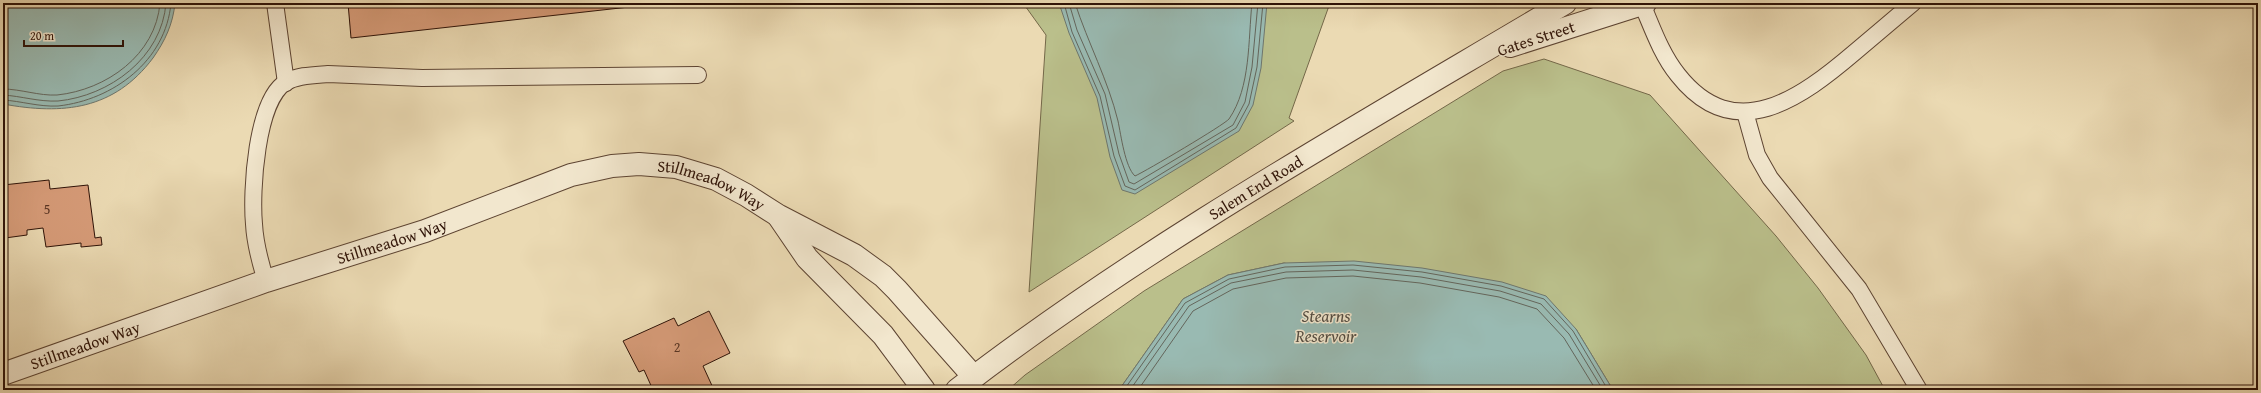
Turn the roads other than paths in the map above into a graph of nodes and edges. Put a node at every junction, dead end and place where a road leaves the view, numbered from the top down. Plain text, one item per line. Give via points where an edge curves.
1 (275, 3) edge
2 (1565, 3) edge
3 (1644, 3) edge
4 (1913, 3) edge
5 (1472, 58) junction
6 (698, 75) dead end
7 (286, 82) junction
8 (1745, 112) junction
9 (779, 216) junction
10 (266, 281) junction
11 (3, 374) edge
12 (974, 377) junction
13 (924, 390) edge
14 (957, 390) edge
15 (1919, 390) edge

1 - 7 lane
2 - 5 street, Salem End Road
3 - 5 street, Gates Street
3 - 8 lane via 1666,55 1684,82 1698,96 1715,106
4 - 8 lane via 1811,87 1776,106
5 - 12 street, Salem End Road via 1173,240 1048,323
6 - 7 lane via 422,78 328,74
7 - 10 lane via 270,102 261,130 256,159 254,223
8 - 15 lane via 1757,155 1770,178 1859,289
9 - 10 street, Stillmeadow Way via 746,195 701,174 652,164 612,166 571,175 394,242
9 - 12 street, Stillmeadow Way via 854,255 883,276
9 - 13 street, Stillmeadow Way via 807,258 882,335
10 - 11 street, Stillmeadow Way
12 - 14 street, Salem End Road

